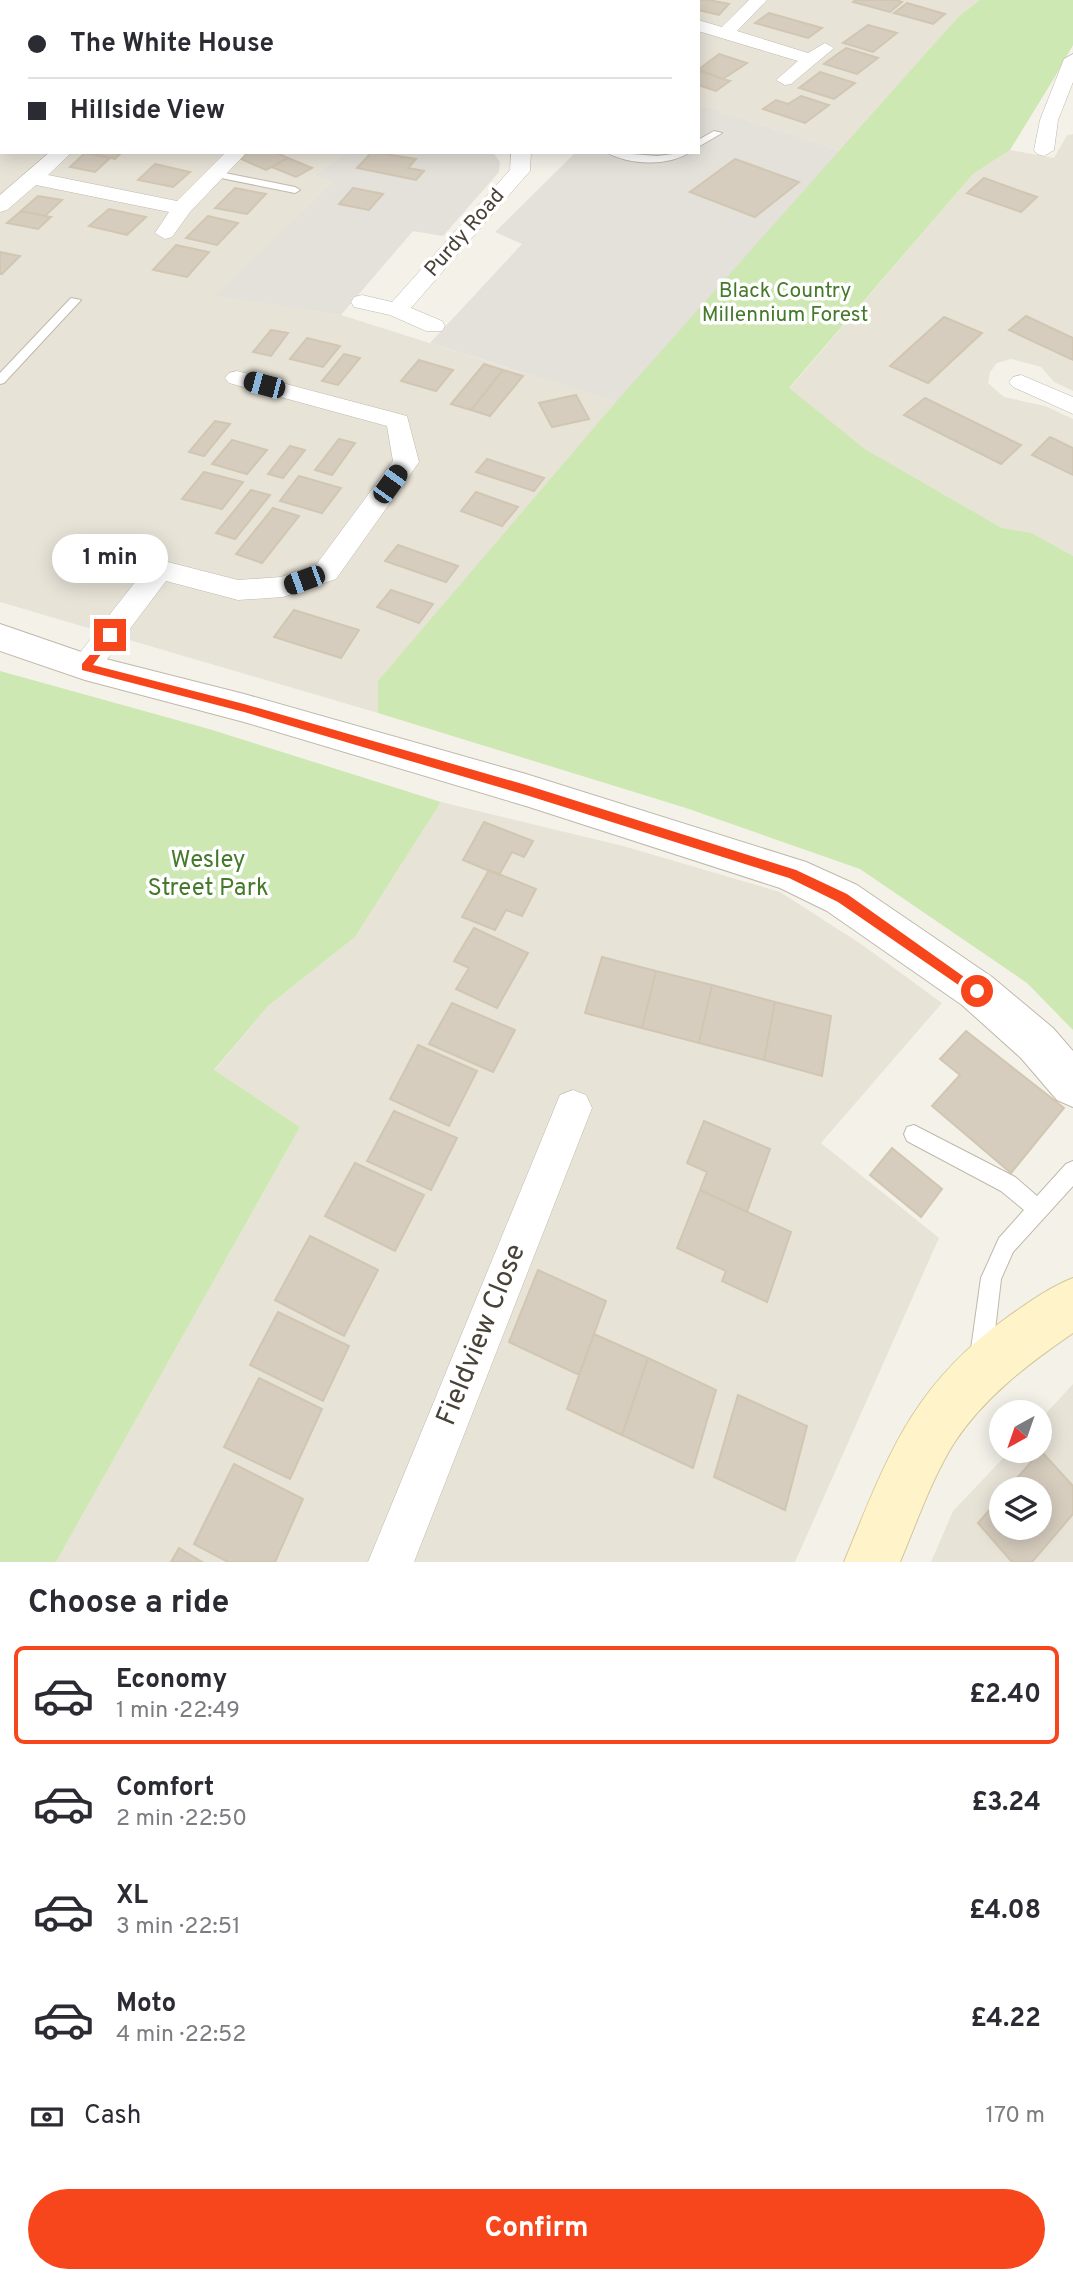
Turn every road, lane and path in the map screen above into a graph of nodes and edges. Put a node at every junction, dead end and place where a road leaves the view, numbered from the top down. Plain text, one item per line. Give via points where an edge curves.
1 (759, 0) edge
2 (700, 25) edge
3 (727, 31) junction
4 (827, 46) dead end
5 (811, 58) junction
6 (1073, 59) edge
7 (785, 80) dead end
8 (1049, 120) junction
9 (1073, 125) edge
10 (717, 133) dead end
11 (700, 143) edge
12 (1044, 150) dead end
13 (60, 154) edge
14 (235, 154) edge
15 (521, 154) edge
16 (619, 154) edge
17 (680, 154) edge
18 (215, 174) junction
19 (33, 178) junction
20 (296, 190) dead end
21 (0, 206) edge
22 (182, 208) junction
23 (165, 233) dead end
24 (75, 300) dead end
25 (362, 302) dead end
26 (397, 310) junction
27 (434, 326) dead end
28 (237, 378) dead end
29 (0, 380) edge
30 (1021, 382) dead end
31 (1073, 406) edge
32 (0, 638) edge
33 (85, 667) junction
34 (1073, 1085) edge
35 (573, 1108) dead end
36 (914, 1134) dead end
37 (1073, 1171) edge
38 (1038, 1209) junction
39 (1073, 1303) edge
40 (979, 1372) junction
41 (391, 1562) edge
42 (872, 1562) edge

1 - 3 street
2 - 3 street
3 - 5 street
4 - 5 street
5 - 7 street
6 - 8 street
8 - 9 street
8 - 12 street
10 - 11 lane
13 - 19 street
14 - 18 street
15 - 26 street, Purdy Road via 520,171
16 - 17 lane via 648,161
18 - 20 lane
18 - 22 street
19 - 21 street
19 - 22 street
22 - 23 street
24 - 29 lane
25 - 26 street
26 - 27 street
28 - 33 street via 398,421 406,462 326,572 284,587 238,590 160,570
30 - 31 street
32 - 33 street
33 - 34 street via 526,790 792,874 842,898 977,991 1037,1043
35 - 41 street, Fieldview Close
36 - 38 lane via 1009,1184
37 - 38 lane
38 - 40 lane via 1006,1245 991,1278
39 - 40 main road
40 - 42 main road via 934,1426

